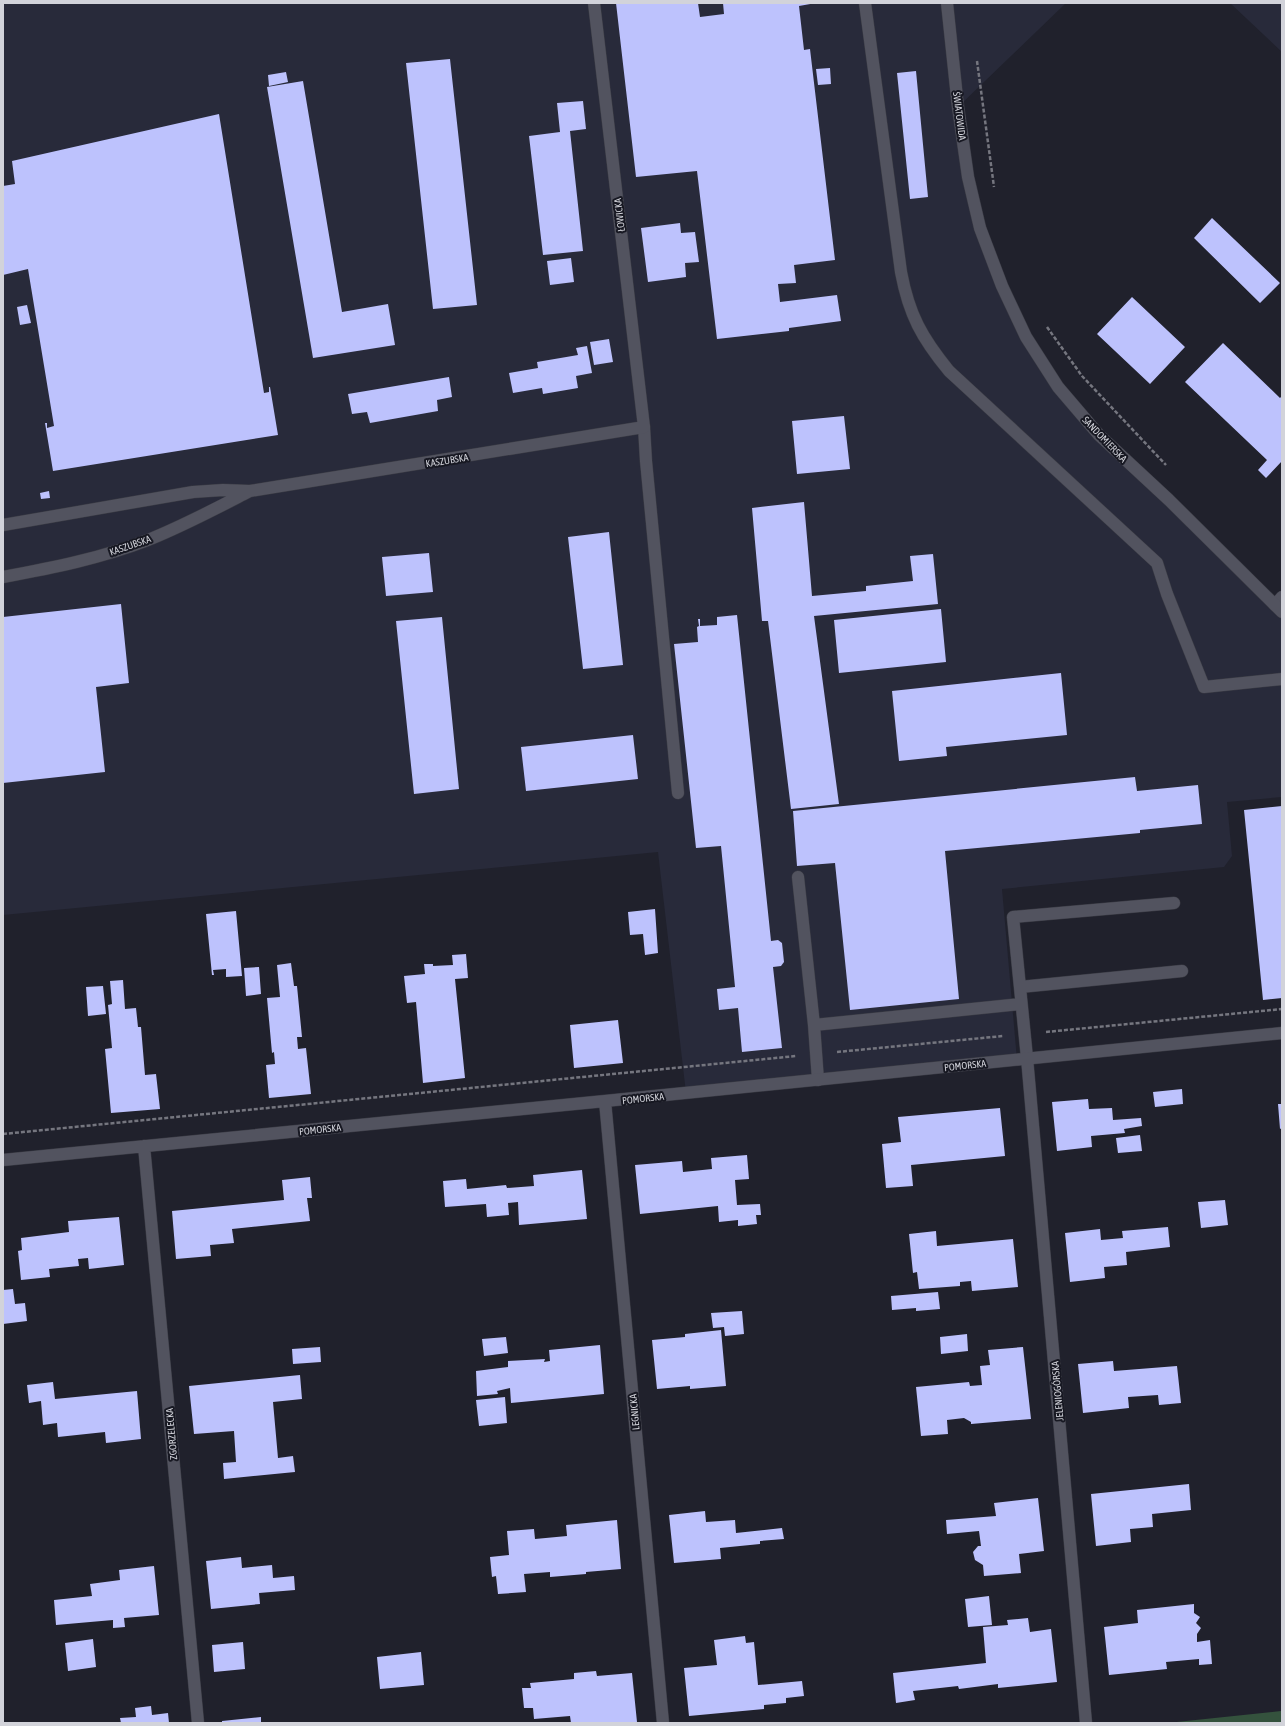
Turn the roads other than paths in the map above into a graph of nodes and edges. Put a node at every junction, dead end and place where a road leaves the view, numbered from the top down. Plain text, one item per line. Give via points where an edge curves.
1 (594, 3) edge
2 (865, 3) edge
3 (947, 3) edge
4 (980, 228) joint
5 (644, 427) junction
6 (250, 492) junction
7 (3, 525) edge
8 (3, 576) edge
9 (1280, 605) edge
10 (1282, 680) edge
11 (678, 793) dead end
12 (798, 877) dead end
13 (1174, 903) dead end
14 (1182, 971) dead end
15 (1020, 987) junction
16 (1022, 1004) junction
17 (814, 1025) junction
18 (1282, 1033) edge
19 (1027, 1058) junction
20 (818, 1080) junction
21 (605, 1101) junction
22 (144, 1146) junction
23 (3, 1160) edge
24 (198, 1723) edge
25 (663, 1723) edge
26 (1086, 1723) edge

1 - 5 street, ŁOWICKA
2 - 10 street via 901,272 910,309 923,337 949,371 1157,564 1204,687
3 - 4 street, ŚWIATOWIDA via 968,177
4 - 9 street, SANDOMIERSKA via 1002,286 1026,337 1058,386 1100,435
5 - 6 street, KASZUBSKA
5 - 11 street, ŁOWICKA
6 - 7 street, KASZUBSKA via 193,492
6 - 8 street, KASZUBSKA via 147,540 84,560
12 - 17 street
13 - 15 street, JELENIOGÓRSKA via 1012,917
14 - 15 street
15 - 16 street, JELENIOGÓRSKA
16 - 17 street
16 - 19 street, JELENIOGÓRSKA
17 - 20 street
18 - 19 street, POMORSKA
19 - 20 street, POMORSKA
19 - 26 street, JELENIOGÓRSKA
20 - 21 street, POMORSKA
21 - 22 street, POMORSKA
21 - 25 street, LEGNICKA
22 - 23 street, POMORSKA
22 - 24 street, ZGORZELECKA

